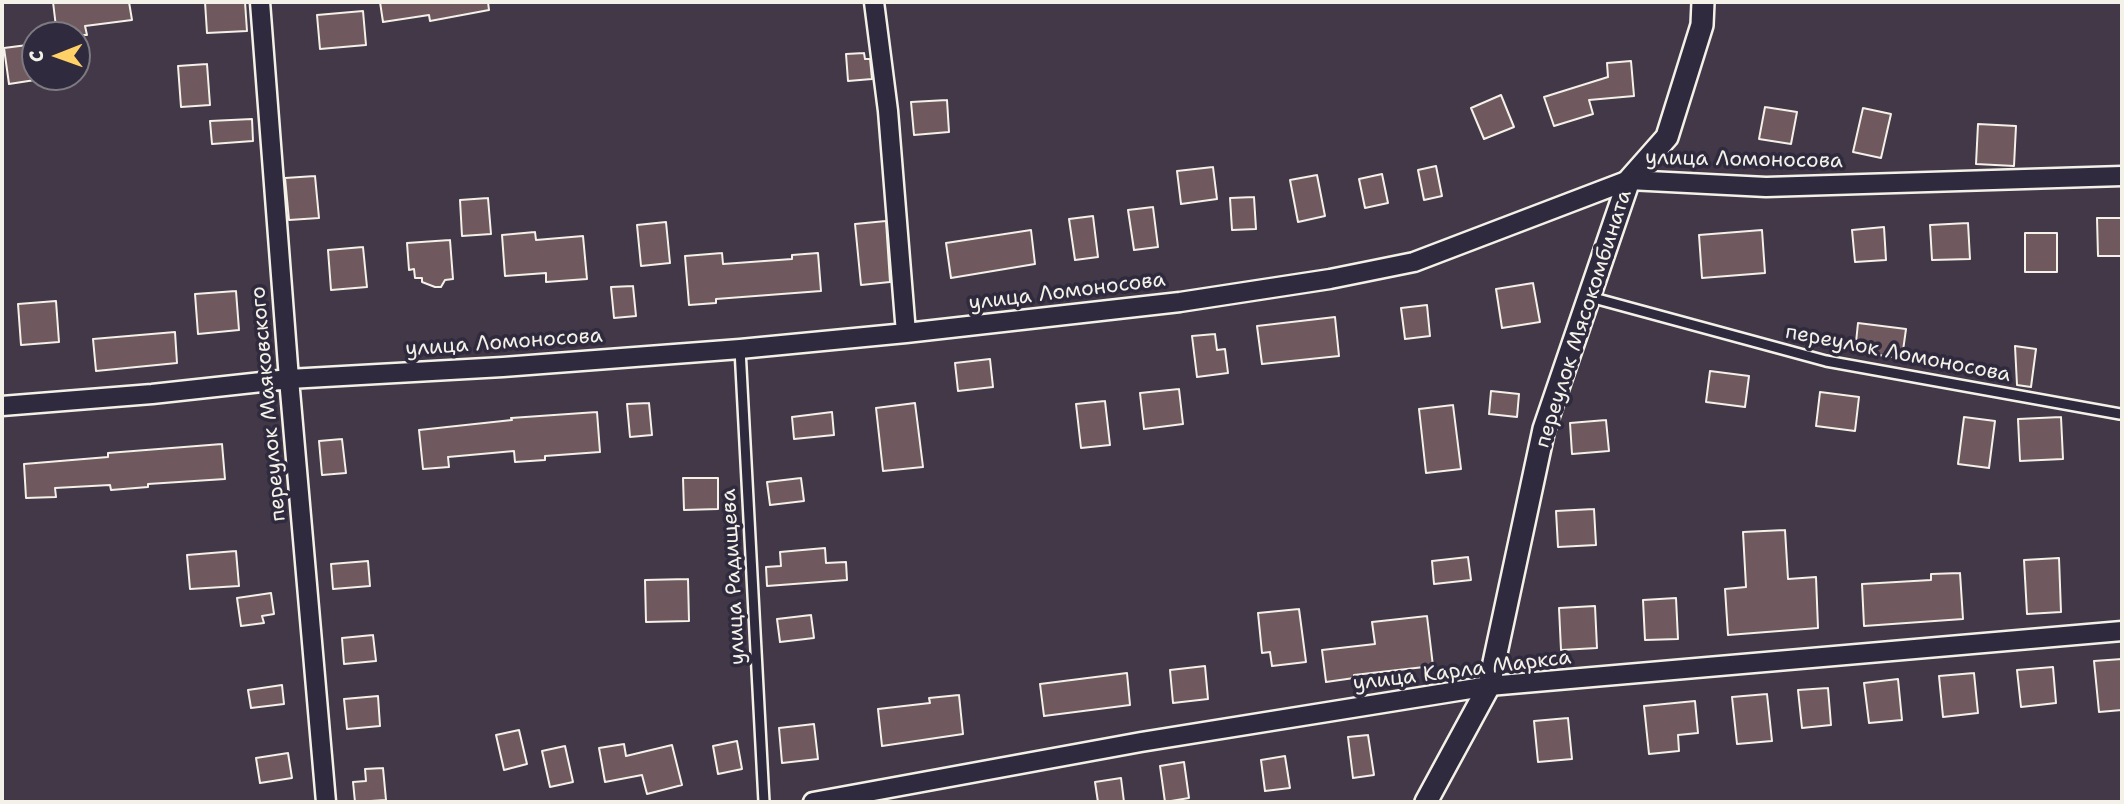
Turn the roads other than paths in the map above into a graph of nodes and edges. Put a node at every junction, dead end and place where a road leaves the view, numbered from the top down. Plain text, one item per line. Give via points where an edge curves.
1 (260, 2) edge
2 (874, 2) edge
3 (1703, 2) edge
4 (2122, 176) edge
5 (1629, 180) junction
6 (1590, 296) junction
7 (906, 333) junction
8 (740, 349) junction
9 (289, 379) junction
10 (2, 406) edge
11 (2120, 414) dead end
12 (2122, 631) edge
13 (1489, 686) junction
14 (1428, 801) edge
15 (326, 802) edge
16 (764, 802) edge
17 (813, 802) edge

1 - 9 street, переулок Маяковского
2 - 7 street
3 - 5 street, переулок Мясокомбината via 1702,25 1667,137
4 - 5 street, улица Ломоносова via 1766,187
5 - 6 street, переулок Мясокомбината
5 - 7 street, улица Ломоносова via 1414,262 1180,302
6 - 11 lane, переулок Ломоносова via 1826,361
6 - 13 street, переулок Мясокомбината via 1544,429
7 - 8 street, улица Ломоносова
8 - 9 street, улица Ломоносова
8 - 16 lane, улица Радищева
9 - 10 street, улица Ломоносова
9 - 15 street, переулок Маяковского
12 - 13 street, улица Карла Маркса
13 - 14 street, переулок Мясокомбината
13 - 17 street, улица Карла Маркса via 1141,742

